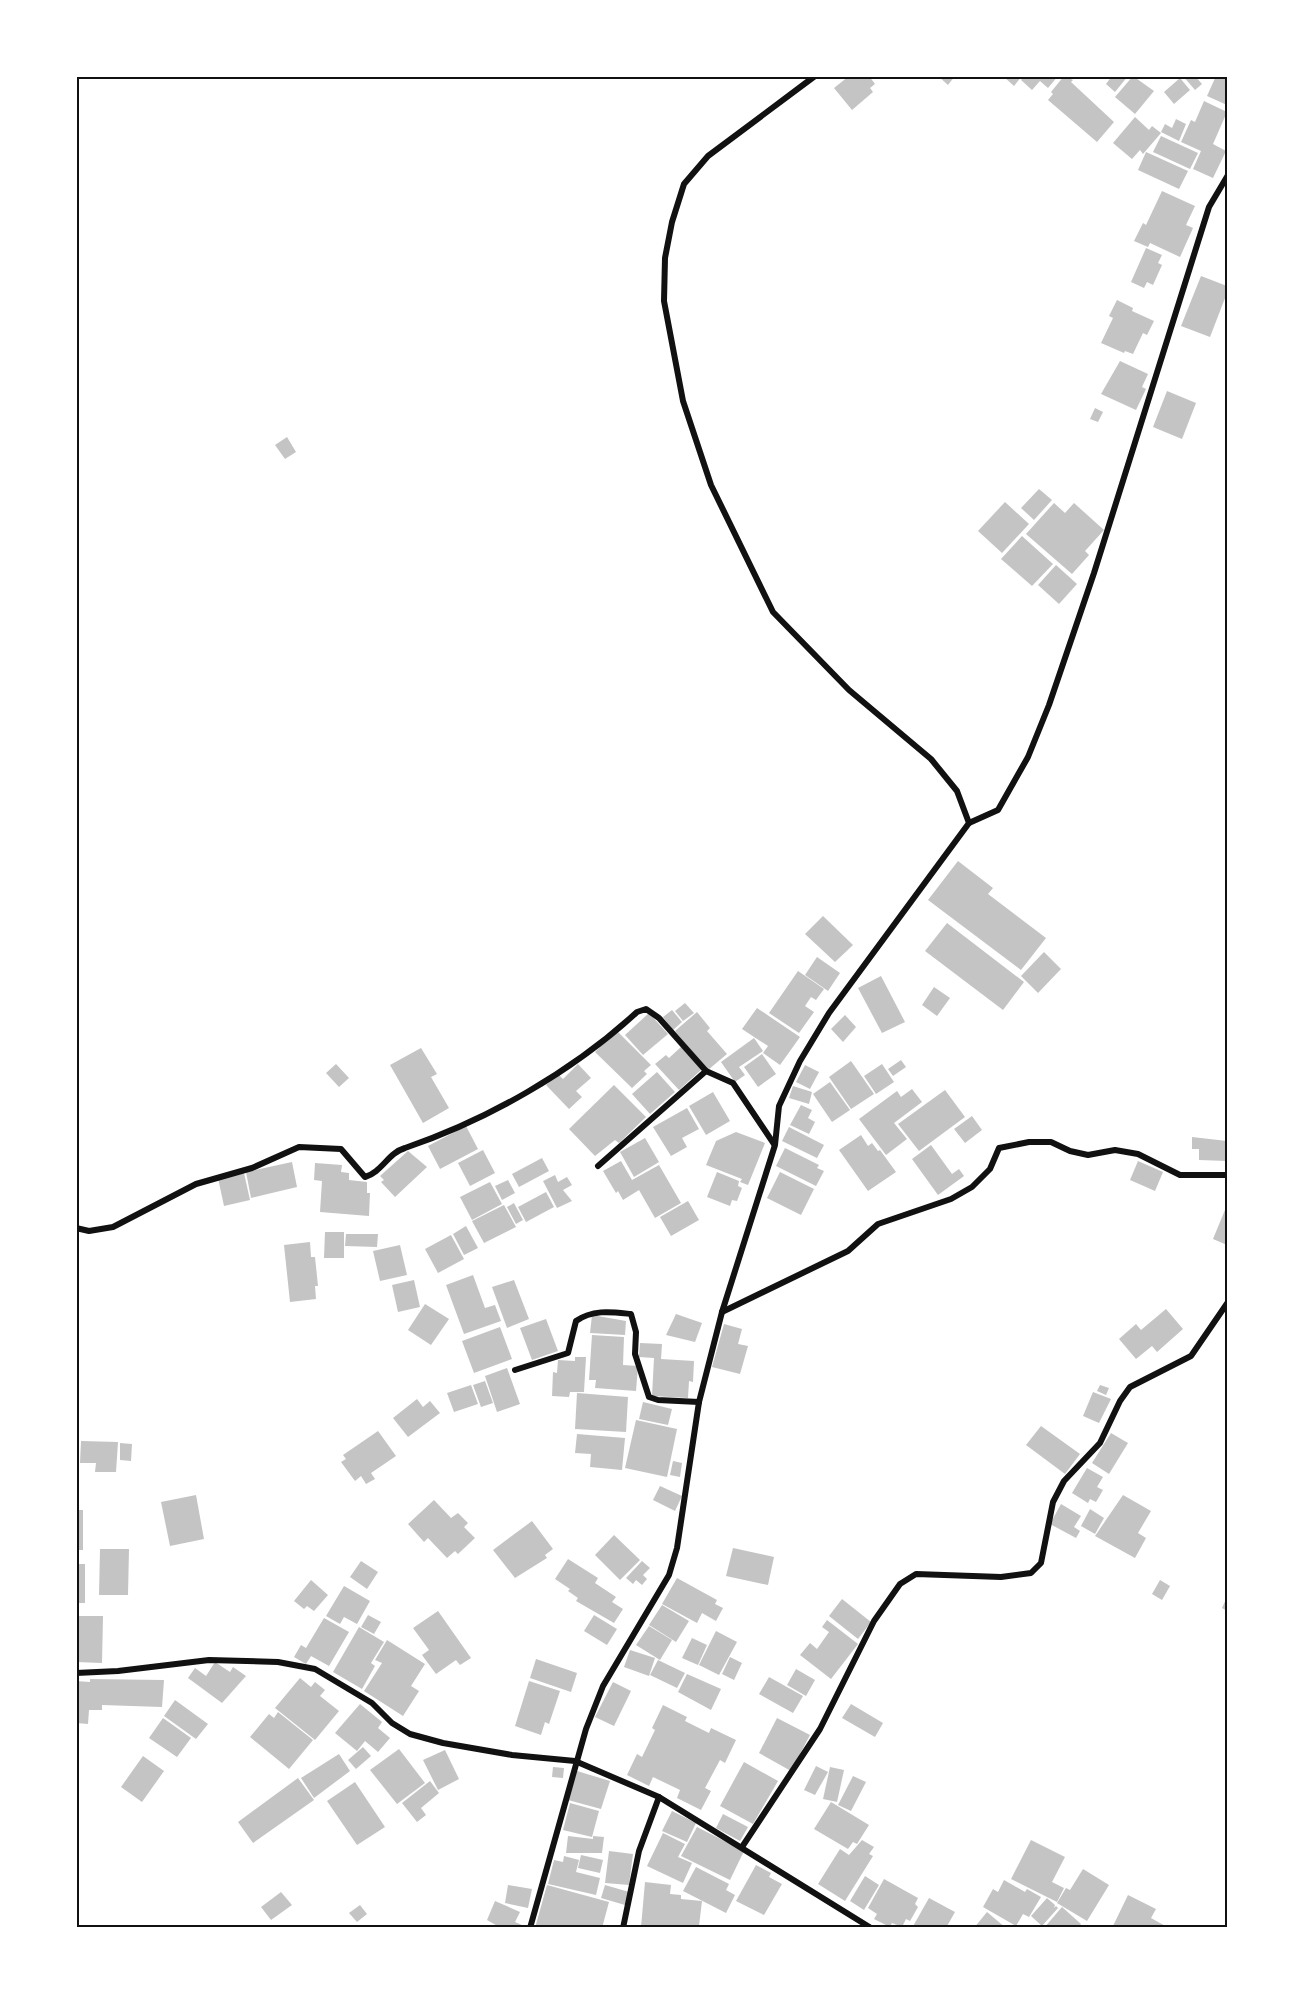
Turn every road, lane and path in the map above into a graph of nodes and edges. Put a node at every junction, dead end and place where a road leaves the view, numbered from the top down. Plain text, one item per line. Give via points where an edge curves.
1 (815, 76) edge
2 (1227, 176) edge
3 (969, 823) junction
4 (706, 1071) junction
5 (775, 1145) junction
6 (597, 1166) dead end
7 (1227, 1176) edge
8 (76, 1228) edge
9 (1227, 1302) edge
10 (722, 1312) junction
11 (515, 1370) dead end
12 (699, 1402) junction
13 (76, 1673) edge
14 (575, 1761) junction
15 (658, 1797) junction
16 (742, 1847) junction
17 (530, 1928) edge
18 (623, 1928) edge
19 (871, 1928) edge

1 - 3 street via 708,156 684,184 664,269 664,301 683,401 711,485 773,612 849,690 931,759 957,792
2 - 3 street via 1209,207 1094,573 1028,757 998,810
3 - 5 street via 829,1013 800,1061 779,1106
4 - 5 street via 733,1083
4 - 6 street
4 - 8 street via 659,1018 646,1009 582,1056 485,1115 404,1148 375,1174 365,1177 341,1149 299,1147 252,1168 196,1184 114,1227 89,1231
5 - 10 street
7 - 10 street via 1180,1175 1138,1154 1115,1150 1088,1155 1051,1143 1029,1142 999,1148 990,1169 972,1187 943,1202 878,1224 849,1251
9 - 16 street via 1191,1356 1130,1387 1100,1443 1058,1492 1041,1563 1031,1573 1001,1577 916,1574 900,1584 874,1621 820,1729
10 - 12 street
11 - 12 street via 568,1353 576,1321 586,1314 631,1314 636,1332 635,1354 649,1397
12 - 14 street via 677,1548 669,1575 603,1686
13 - 14 street via 209,1660 278,1662 315,1669 372,1703 410,1734 512,1755
14 - 15 street
14 - 17 street
15 - 16 street
15 - 18 street via 639,1851
16 - 19 street

